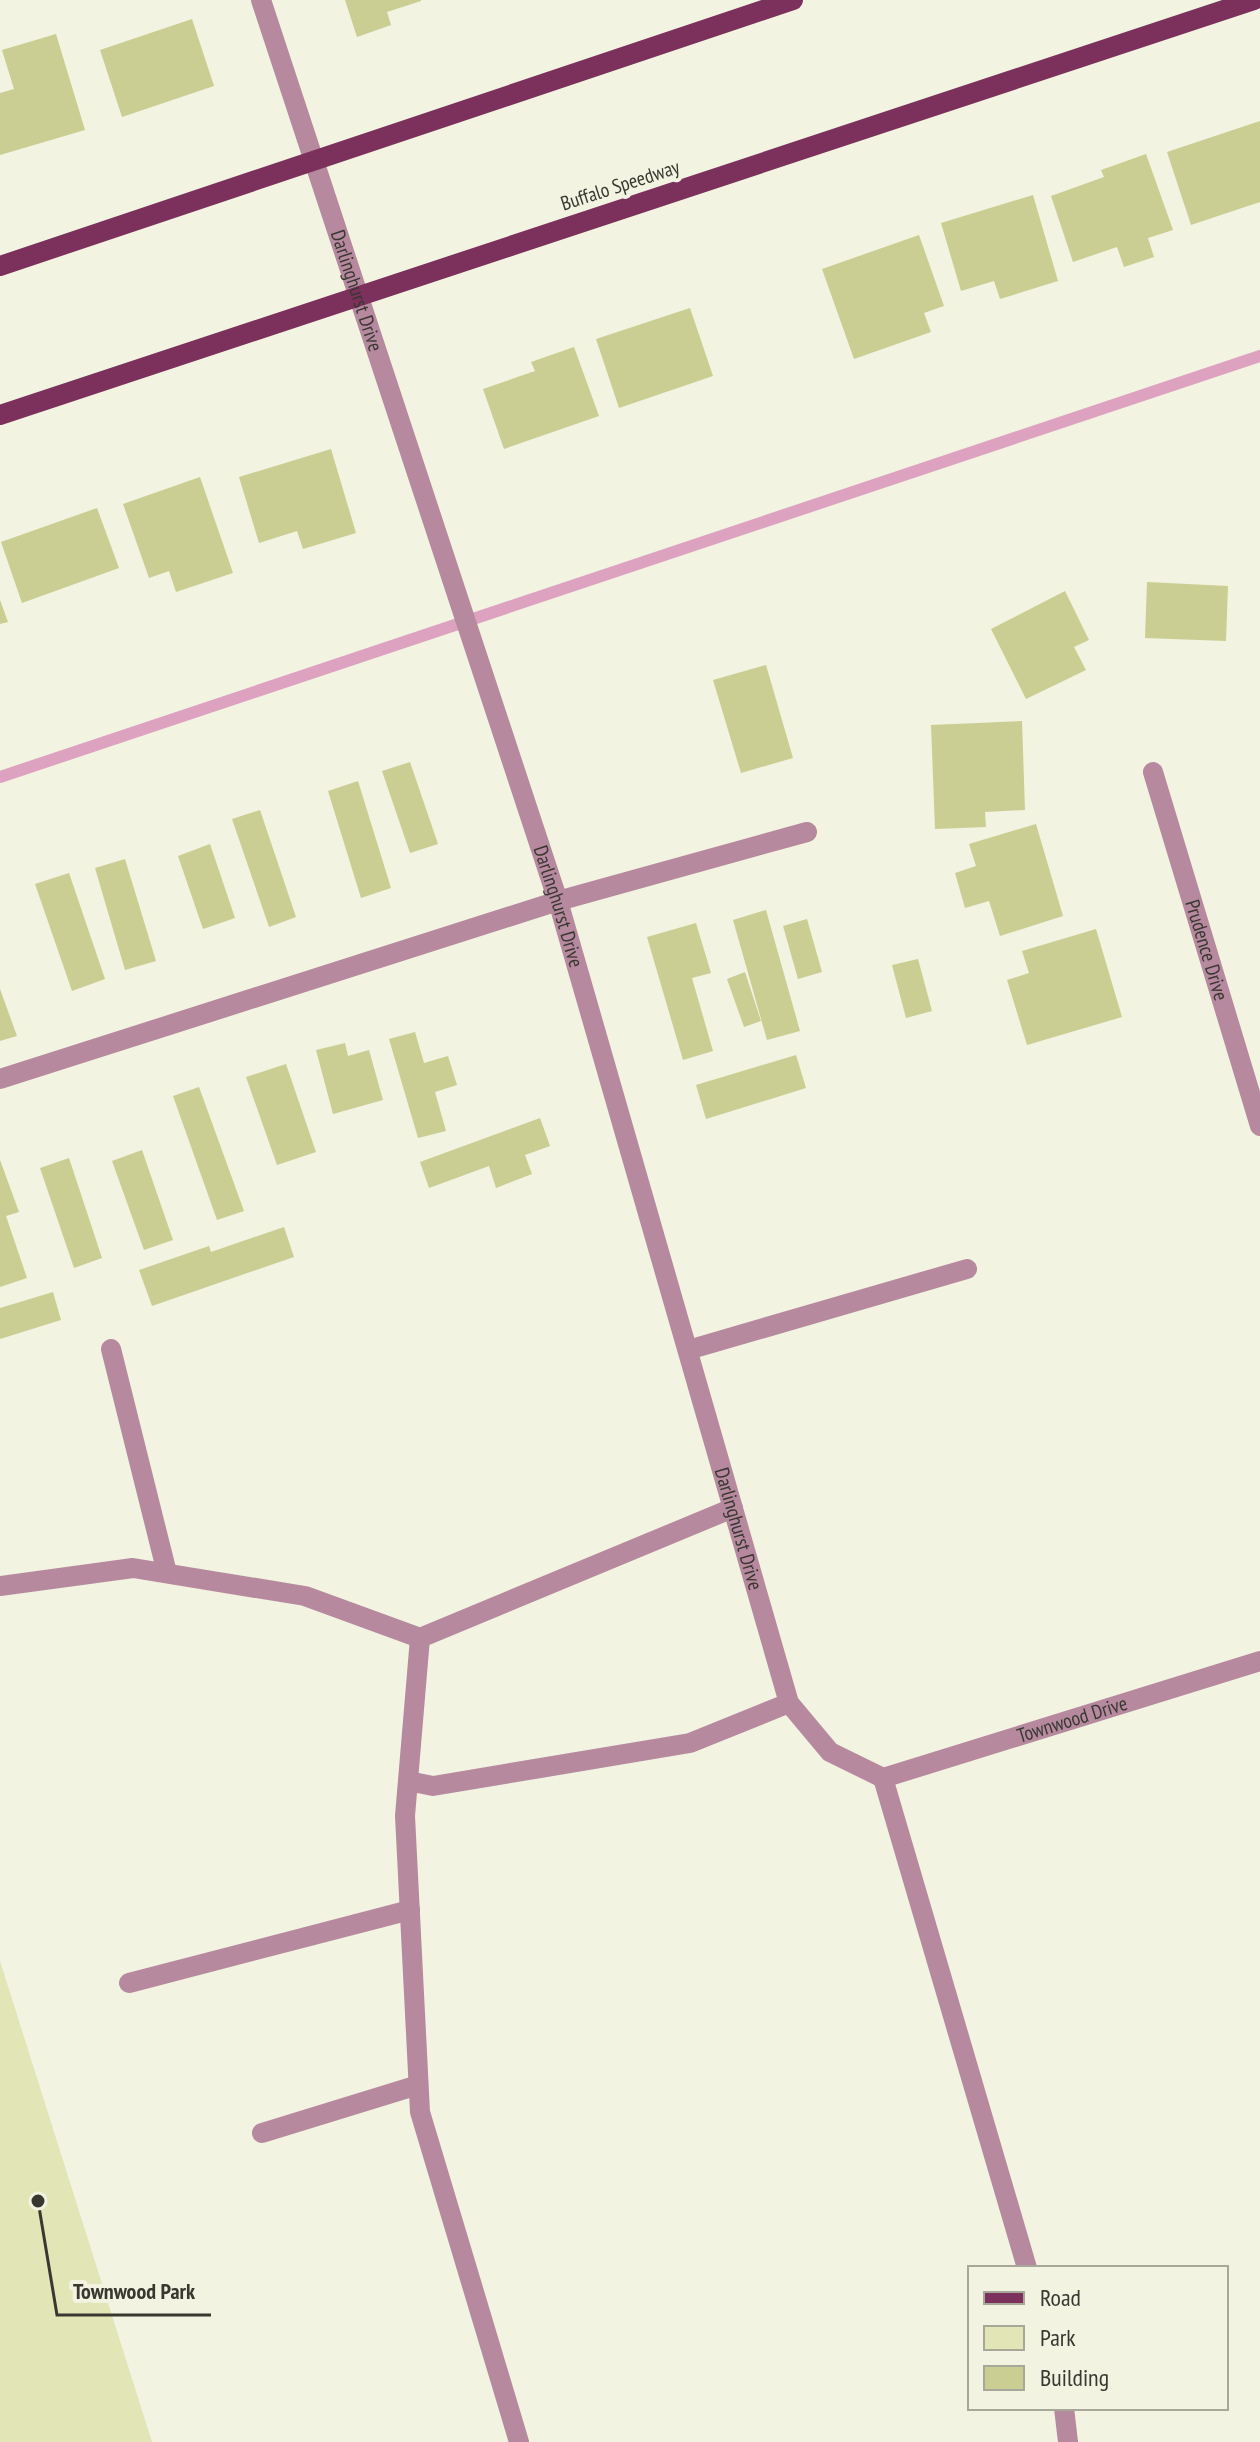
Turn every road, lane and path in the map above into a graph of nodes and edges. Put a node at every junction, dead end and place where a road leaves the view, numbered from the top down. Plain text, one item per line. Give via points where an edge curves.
1 (261, 0) edge
2 (793, 0) edge
3 (1254, 0) edge
4 (315, 158) junction
5 (0, 266) edge
6 (359, 297) junction
7 (0, 415) edge
8 (1153, 772) dead end
9 (807, 832) dead end
10 (558, 901) junction
11 (0, 1079) edge
12 (1260, 1126) edge
13 (967, 1269) dead end
14 (111, 1349) dead end
15 (688, 1350) junction
16 (733, 1508) junction
17 (167, 1573) junction
18 (0, 1586) edge
19 (420, 1638) junction
20 (1260, 1661) edge
21 (789, 1703) junction
22 (883, 1778) junction
23 (408, 1781) junction
24 (410, 1910) junction
25 (129, 1983) dead end
26 (418, 2085) junction
27 (262, 2133) dead end
28 (1026, 2266) edge
29 (1064, 2410) edge
30 (519, 2442) edge
31 (1068, 2442) edge

1 - 4 street, Darlinghurst Drive
2 - 4 main road
3 - 6 main road, Buffalo Speedway
4 - 5 main road
4 - 6 street, Darlinghurst Drive
6 - 7 main road, Buffalo Speedway
6 - 10 street, Darlinghurst Drive
8 - 12 street, Prudence Drive
9 - 10 street
10 - 11 street
10 - 15 street, Darlinghurst Drive
13 - 15 street
14 - 17 street
15 - 16 street, Darlinghurst Drive
16 - 19 street
16 - 21 street, Darlinghurst Drive
17 - 18 street via 133,1568
17 - 19 street via 305,1596
19 - 23 street
20 - 22 street, Townwood Drive
21 - 22 street, Darlinghurst Drive via 830,1752
21 - 23 street via 690,1743 433,1786
22 - 28 street
23 - 24 street
24 - 25 street
24 - 26 street
26 - 27 street
26 - 30 street via 420,2112
29 - 31 street

